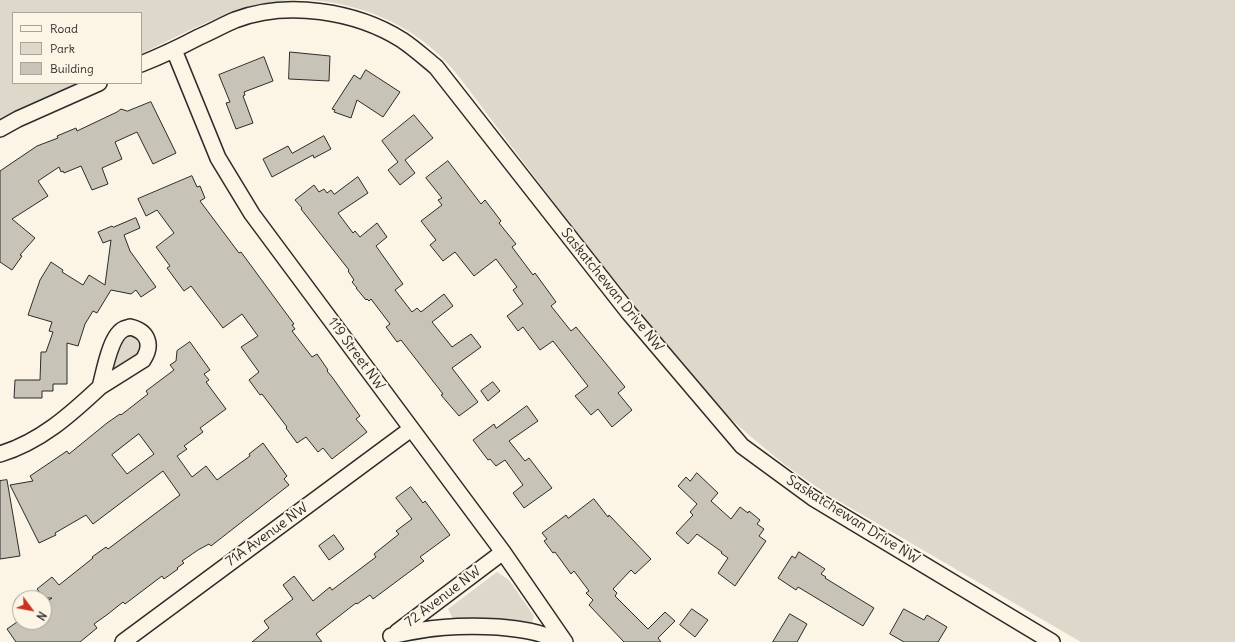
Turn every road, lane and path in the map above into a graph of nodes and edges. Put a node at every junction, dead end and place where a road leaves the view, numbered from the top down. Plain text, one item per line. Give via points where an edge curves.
1 (174, 50) junction
2 (142, 64) edge
3 (97, 84) edge
4 (0, 130) edge
5 (100, 386) dead end
6 (411, 429) junction
7 (0, 454) edge
8 (502, 552) junction
9 (387, 639) edge
10 (123, 642) edge
11 (560, 642) edge
12 (565, 642) edge
13 (1052, 642) edge

1 - 2 street, Saskatchewan Drive NW
1 - 6 street, 119 Street NW via 218,158 252,214
1 - 13 street, Saskatchewan Drive NW via 235,20 284,10 344,16 370,24 402,40 436,67 629,313 742,446 813,498
3 - 4 street
5 - 7 street via 73,412 44,434
6 - 8 street, 119 Street NW
6 - 10 street, 71A Avenue NW
8 - 9 street, 72 Avenue NW
8 - 12 street, 119 Street NW
9 - 11 street via 414,630 462,626 534,632

